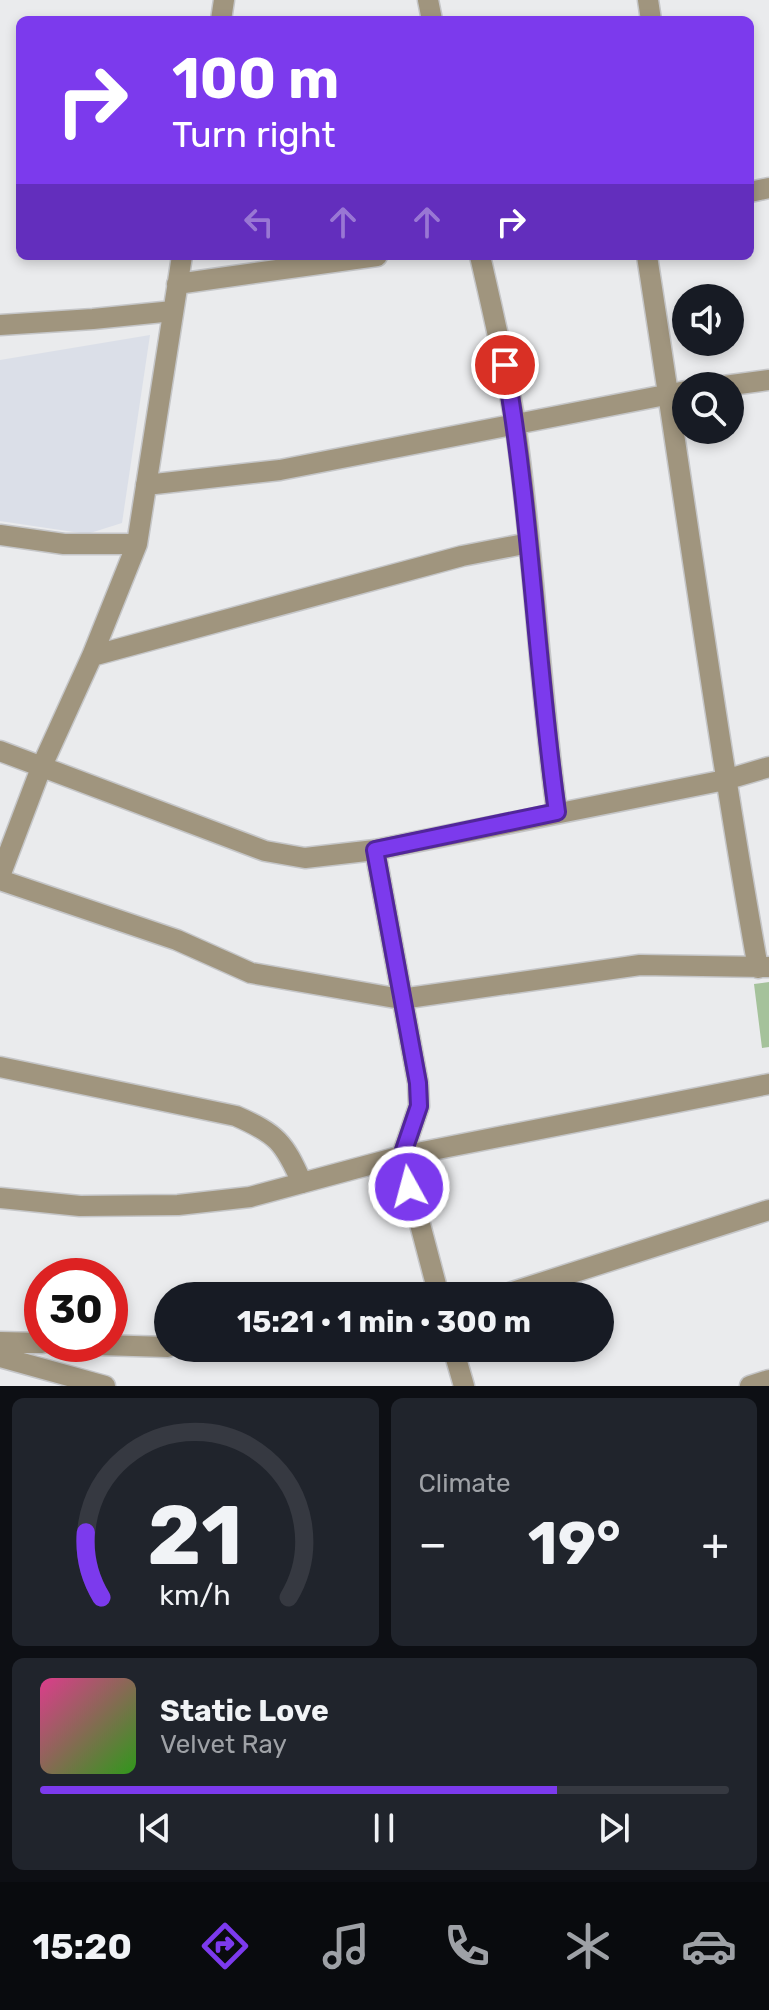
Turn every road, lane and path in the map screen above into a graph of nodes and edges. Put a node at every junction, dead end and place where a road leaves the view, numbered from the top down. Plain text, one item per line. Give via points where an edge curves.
1 (181, 260) edge
2 (348, 260) edge
3 (481, 260) edge
4 (648, 260) edge
5 (177, 284) junction
6 (173, 311) junction
7 (0, 325) edge
8 (673, 372) edge
9 (769, 380) edge
10 (744, 383) edge
11 (672, 393) edge
12 (515, 424) junction
13 (683, 444) edge
14 (146, 485) junction
15 (0, 535) edge
16 (529, 543) junction
17 (137, 544) junction
18 (92, 656) junction
19 (0, 751) edge
20 (769, 767) edge
21 (41, 768) junction
22 (725, 780) junction
23 (557, 812) junction
24 (375, 850) junction
25 (0, 878) edge
26 (763, 968) edge
27 (401, 999) junction
28 (0, 1067) edge
29 (769, 1084) edge
30 (402, 1156) junction
31 (302, 1183) junction
32 (0, 1198) edge
33 (769, 1210) edge
34 (435, 1282) edge
35 (544, 1282) edge
36 (0, 1342) edge
37 (24, 1343) edge
38 (128, 1346) edge
39 (154, 1347) edge
40 (0, 1357) edge
41 (457, 1362) edge
42 (769, 1380) edge
43 (105, 1386) edge
44 (464, 1386) edge
45 (750, 1386) edge

1 - 5 street
2 - 5 street
3 - 12 street
4 - 8 street
5 - 6 street
6 - 7 street
6 - 14 street
9 - 10 street
11 - 12 street
12 - 14 street via 280,470
12 - 16 street
13 - 22 street
14 - 17 street
15 - 17 street via 64,544
16 - 18 street via 462,556
16 - 23 street
17 - 18 street
18 - 21 street
19 - 21 street
20 - 22 street
21 - 24 street via 265,851 305,858
21 - 25 street
22 - 23 street
22 - 26 street
23 - 24 street
24 - 27 street
25 - 27 street via 177,940 251,973
26 - 27 street via 640,965
27 - 30 street via 419,1106
28 - 31 street via 236,1116 268,1130 288,1152
29 - 30 street
30 - 31 street
30 - 34 street
31 - 32 street via 250,1197 178,1205 80,1206
33 - 35 street
36 - 37 street
38 - 39 street
40 - 43 street
41 - 44 street
42 - 45 street

